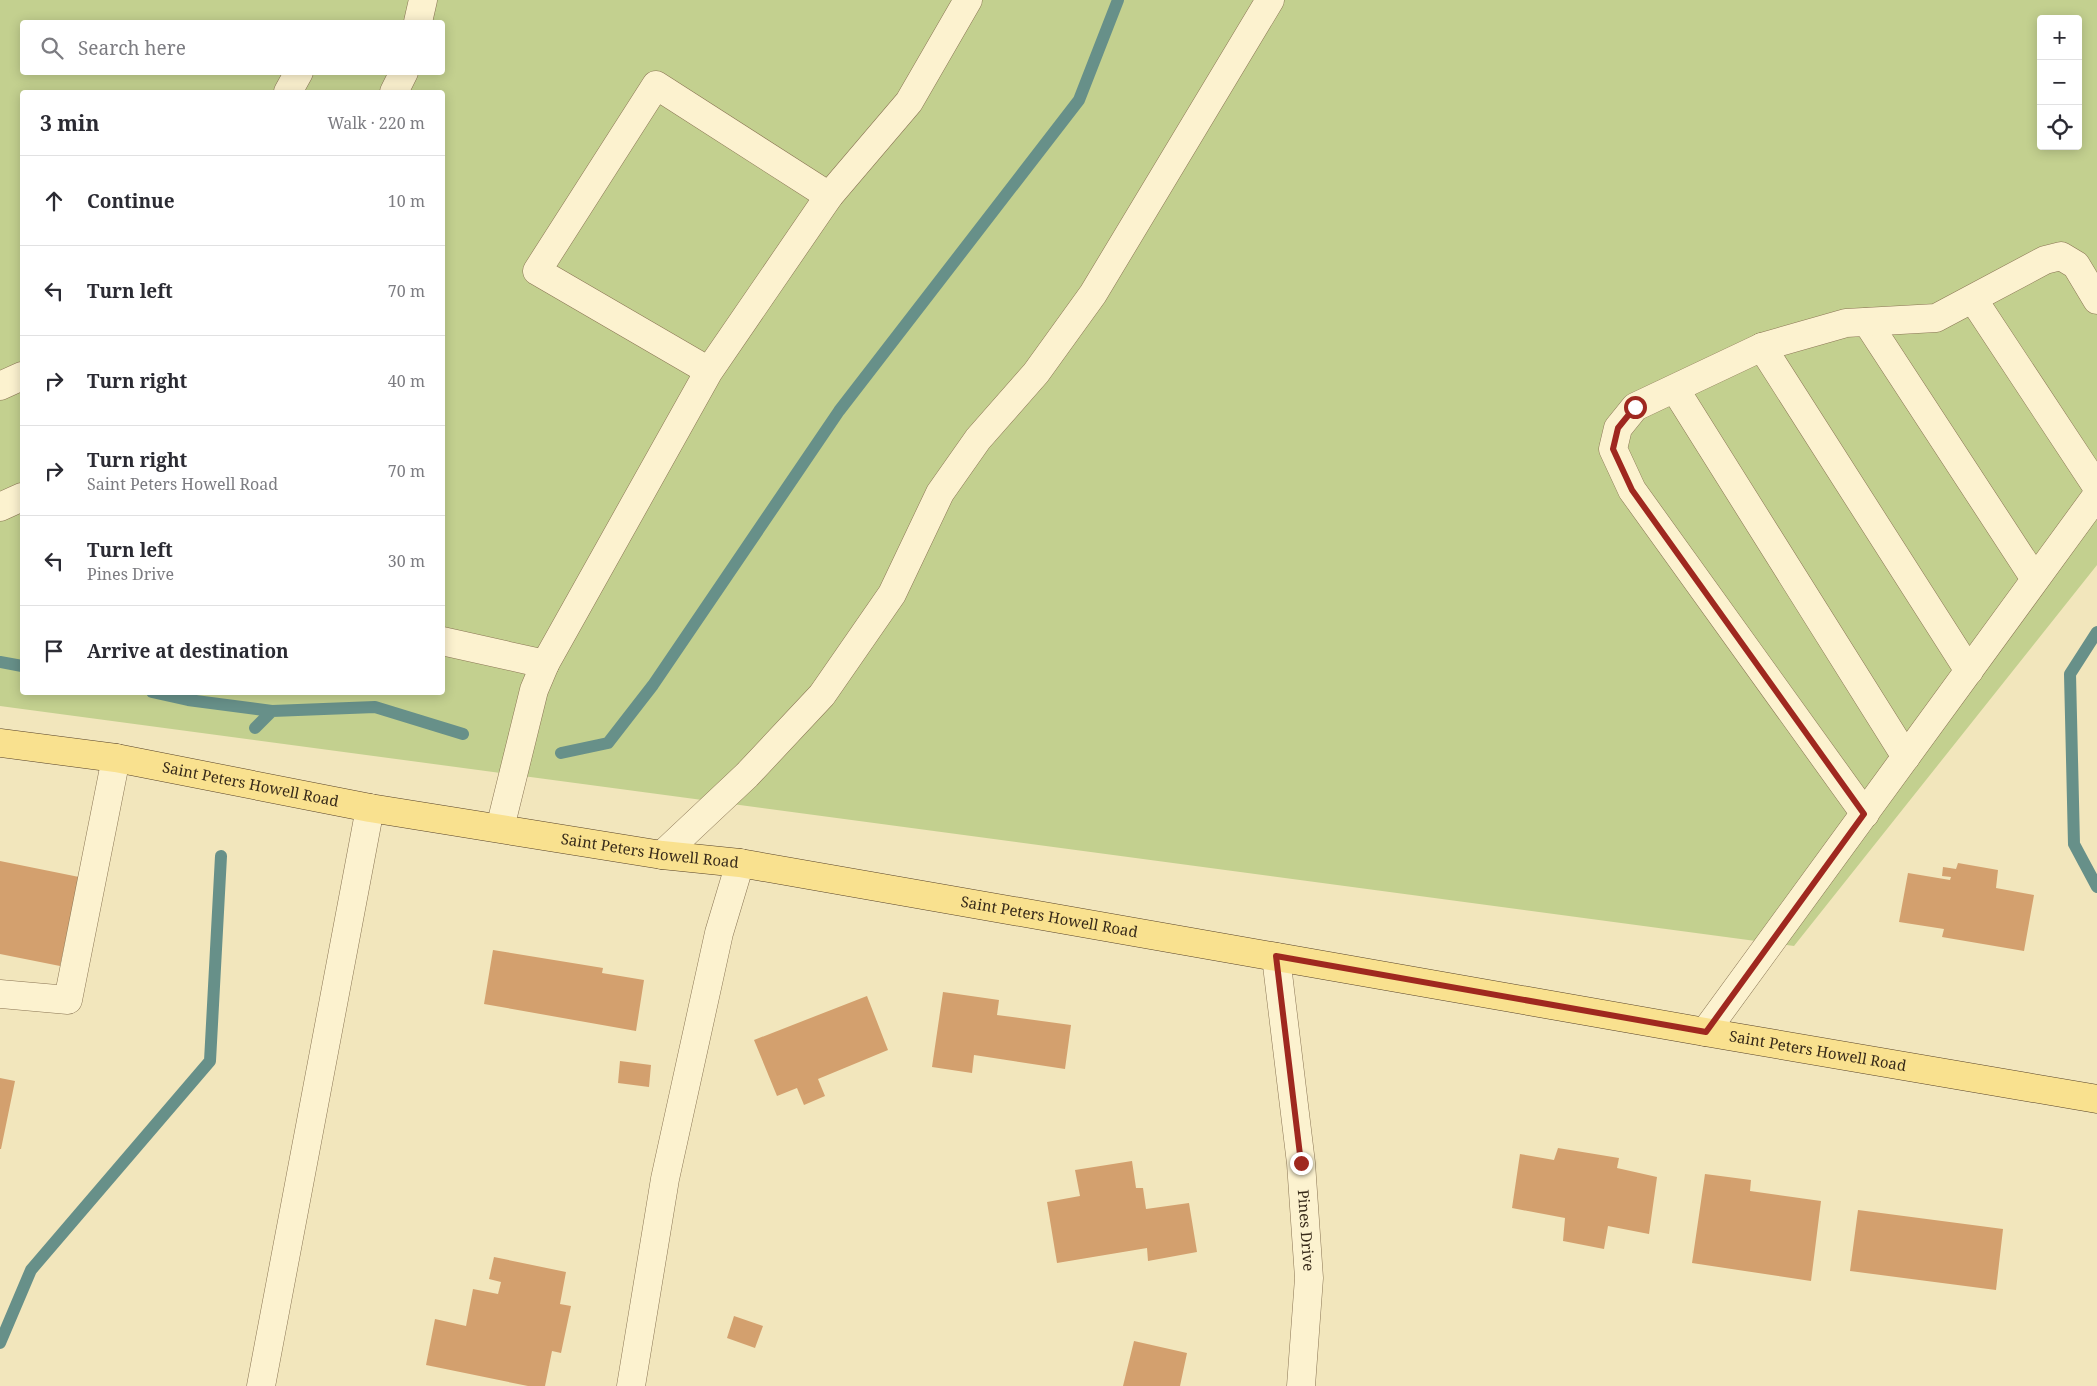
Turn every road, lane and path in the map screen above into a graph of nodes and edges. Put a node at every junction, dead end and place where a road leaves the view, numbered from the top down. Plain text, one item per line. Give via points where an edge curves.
1 (423, 0) edge
2 (968, 0) edge
3 (1270, 0) edge
4 (418, 20) edge
5 (297, 75) edge
6 (402, 75) edge
7 (289, 90) edge
8 (395, 90) edge
9 (829, 196) junction
10 (1973, 299) junction
11 (2097, 300) edge
12 (1867, 322) junction
13 (1762, 347) junction
14 (709, 370) junction
15 (20, 377) edge
16 (0, 386) edge
17 (1675, 389) junction
18 (2097, 487) edge
19 (2097, 495) edge
20 (20, 499) edge
21 (0, 507) edge
22 (2035, 579) junction
23 (445, 642) edge
24 (545, 664) junction
25 (1969, 671) junction
26 (0, 743) edge
27 (1906, 757) junction
28 (116, 758) junction
29 (370, 808) junction
30 (1864, 814) junction
31 (500, 828) junction
32 (662, 855) junction
33 (740, 863) junction
34 (1276, 956) junction
35 (0, 994) edge
36 (1706, 1032) junction
37 (2097, 1099) edge
38 (261, 1386) edge
39 (631, 1386) edge
40 (1301, 1386) edge

1 - 4 street
2 - 9 street via 909,102
3 - 32 street via 1093,294 1036,373 978,439 940,493 892,594 822,695 747,775
5 - 7 street
6 - 8 street
9 - 14 street
9 - 14 street via 656,85 537,271
10 - 11 street via 2045,260 2062,256 2076,265
10 - 12 street via 1936,318
10 - 18 street
12 - 13 street via 1846,323
12 - 22 street
13 - 17 street
13 - 25 street
14 - 24 street
15 - 16 street
17 - 27 street
17 - 30 street via 1635,407 1618,428 1613,449 1632,490
19 - 22 street
20 - 21 street
22 - 25 street
23 - 24 street
24 - 31 street via 534,690
25 - 27 street
26 - 28 main road, Saint Peters Howell Road
27 - 30 street
28 - 29 main road, Saint Peters Howell Road
28 - 35 street via 68,1000
29 - 31 main road, Saint Peters Howell Road
29 - 38 street
30 - 36 street
31 - 32 main road, Saint Peters Howell Road
32 - 33 main road, Saint Peters Howell Road
33 - 34 main road, Saint Peters Howell Road
33 - 39 street via 719,933 665,1179
34 - 36 main road, Saint Peters Howell Road
34 - 40 street, Pines Drive via 1301,1163 1309,1278
36 - 37 main road, Saint Peters Howell Road

